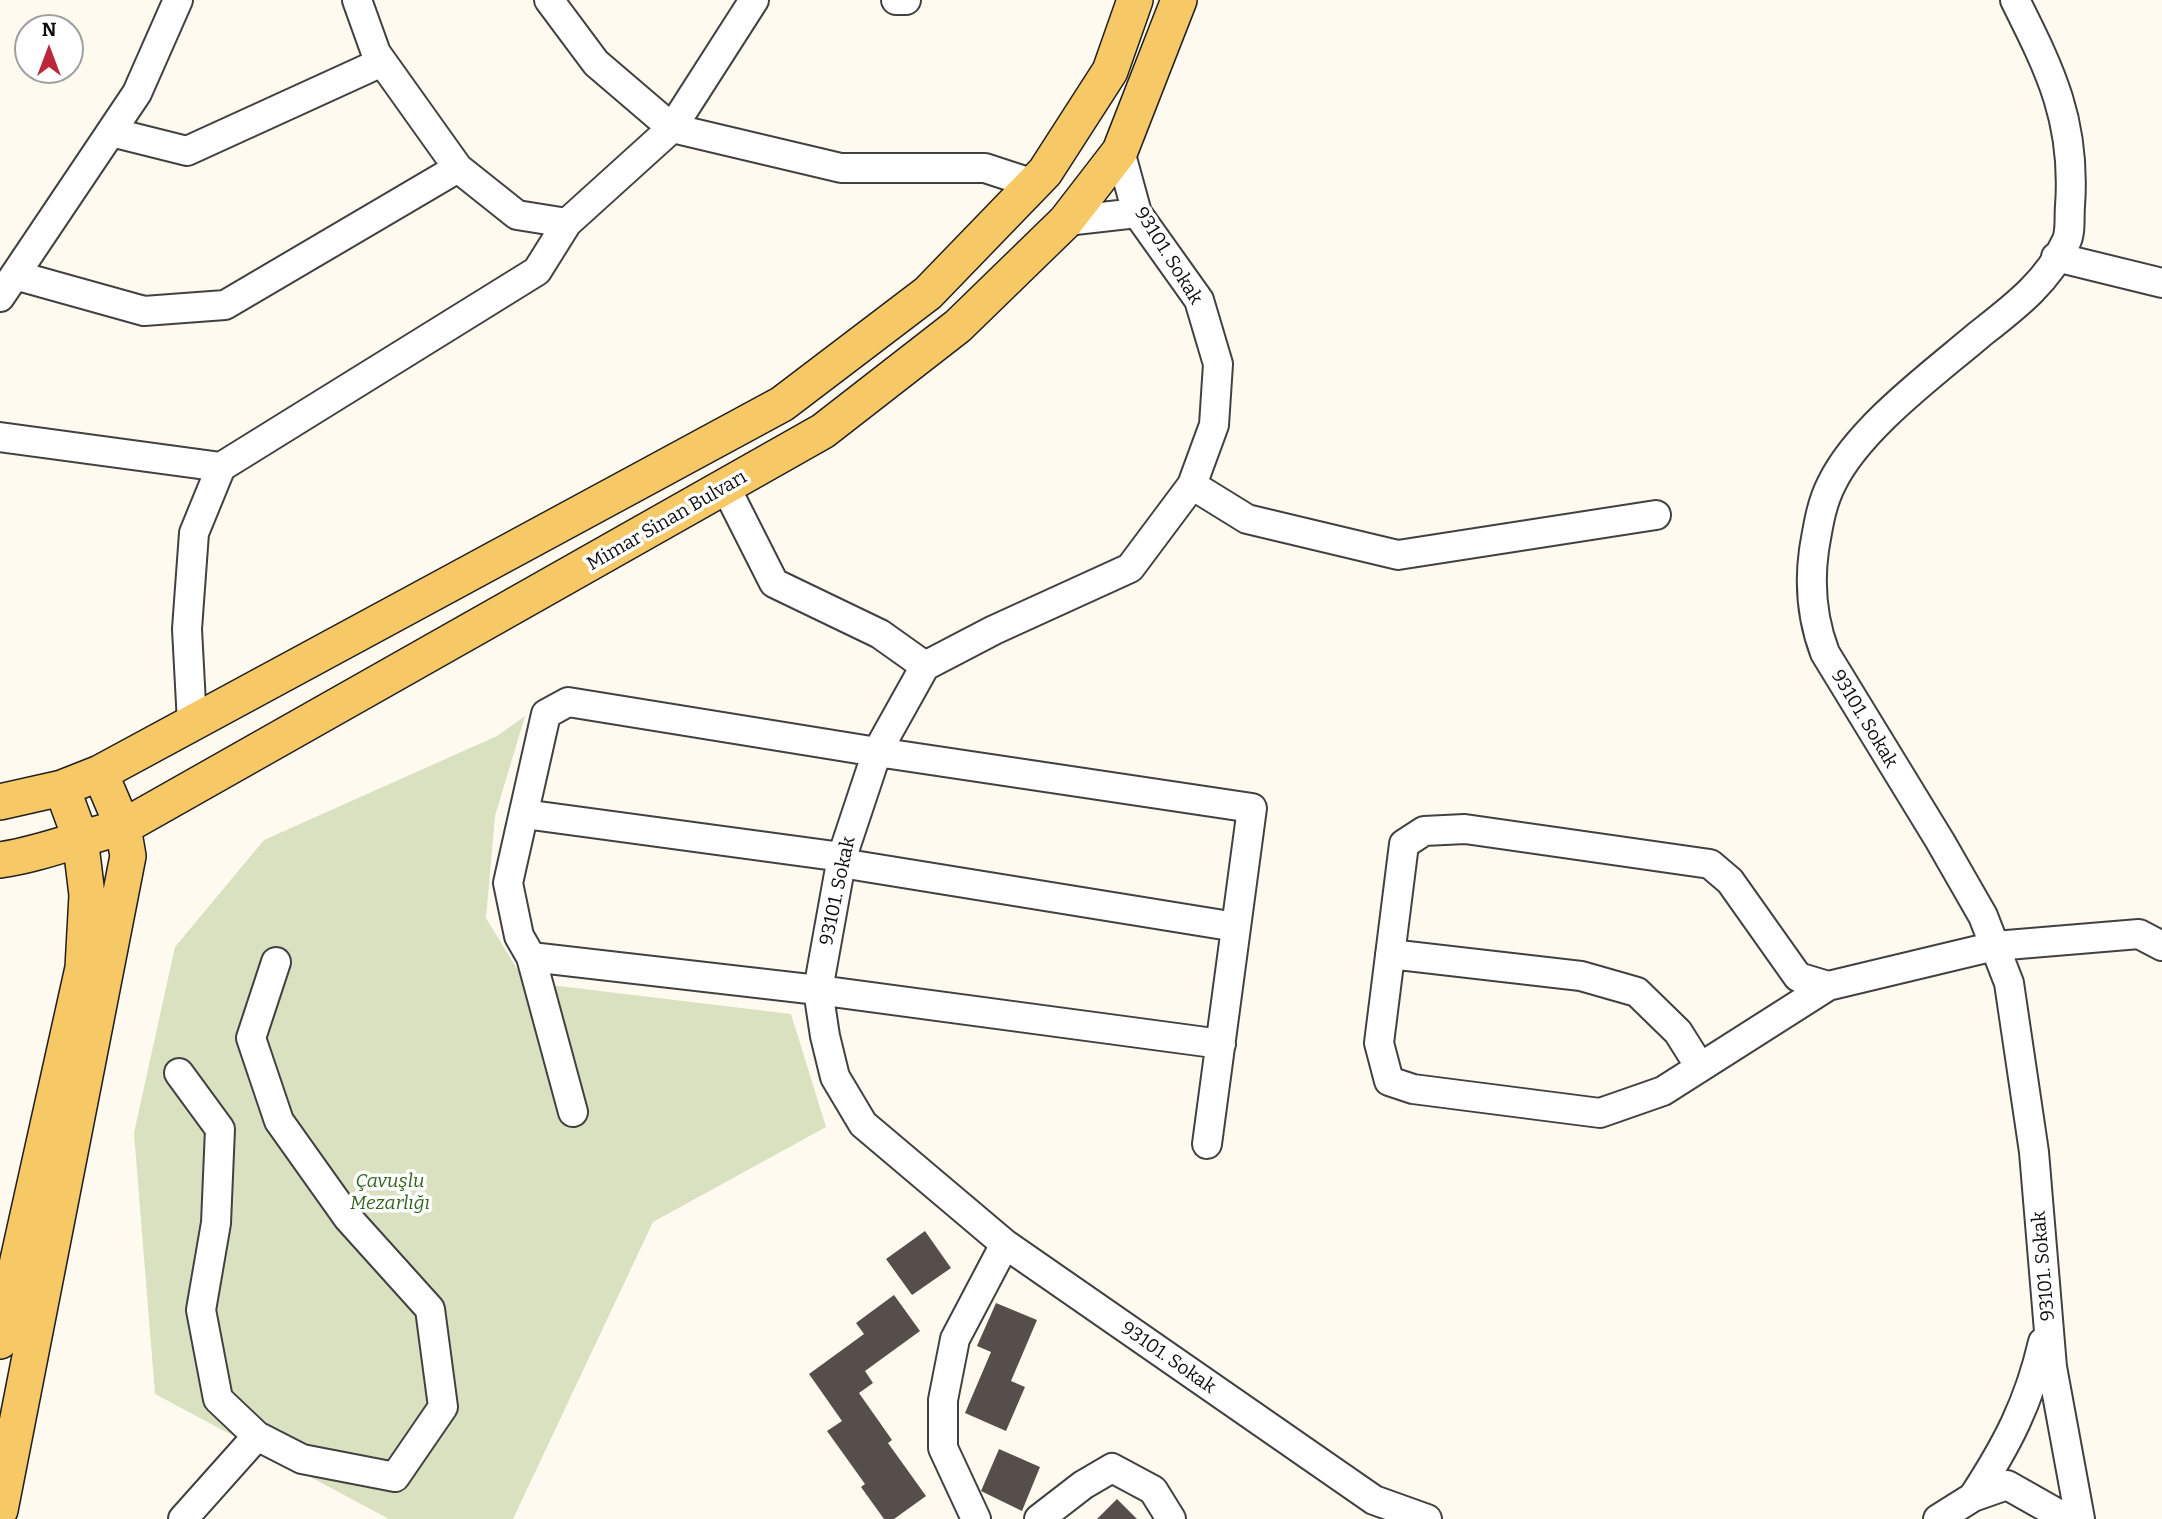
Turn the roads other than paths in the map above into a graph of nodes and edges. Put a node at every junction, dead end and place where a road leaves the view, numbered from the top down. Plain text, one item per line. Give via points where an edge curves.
1 (178, 0) edge
2 (357, 0) edge
3 (549, 0) edge
4 (754, 0) edge
5 (896, 0) edge
6 (906, 0) edge
7 (1135, 0) edge
8 (1179, 0) edge
9 (2015, 0) edge
10 (382, 62) junction
11 (672, 128) junction
12 (111, 132) junction
13 (1120, 151) junction
14 (458, 169) junction
15 (1034, 184) junction
16 (1138, 213) junction
17 (1066, 221) junction
18 (566, 223) junction
19 (2056, 257) junction
20 (2162, 283) edge
21 (7, 286) edge
22 (0, 437) edge
23 (221, 467) junction
24 (1192, 485) junction
25 (726, 488) junction
26 (1656, 515) dead end
27 (925, 666) junction
28 (192, 723) junction
29 (877, 752) junction
30 (100, 772) junction
31 (62, 788) junction
32 (0, 802) edge
33 (524, 814) junction
34 (123, 827) junction
35 (80, 837) junction
36 (0, 860) edge
37 (841, 860) junction
38 (1236, 927) junction
39 (1995, 946) junction
40 (2162, 946) edge
41 (1390, 954) junction
42 (531, 957) junction
43 (276, 962) dead end
44 (1828, 986) junction
45 (818, 990) junction
46 (1220, 1044) junction
47 (1700, 1066) junction
48 (179, 1073) dead end
49 (573, 1112) dead end
50 (1207, 1144) dead end
51 (1005, 1244) junction
52 (2048, 1321) junction
53 (0, 1341) edge
54 (257, 1436) junction
55 (1973, 1497) junction
56 (0, 1510) edge
57 (183, 1519) edge
58 (976, 1519) edge
59 (1040, 1519) edge
60 (1171, 1519) edge
61 (1427, 1519) edge
62 (1938, 1519) edge
63 (2067, 1519) edge
64 (2080, 1519) edge

1 - 12 street via 136,93
2 - 10 street
3 - 11 street via 596,63
4 - 11 street
5 - 6 street
7 - 15 main road via 1110,71
8 - 13 main road, Mimar Sinan Bulvarı
9 - 19 street, 93101. Sokak via 2052,74 2067,123 2071,195 2067,241
10 - 12 street via 187,152
10 - 14 street
11 - 15 street via 841,169 985,169
11 - 18 street
12 - 21 street
13 - 16 street, 93101. Sokak
13 - 17 main road, Mimar Sinan Bulvarı
14 - 18 street via 517,215
14 - 21 street via 225,304 144,311
15 - 28 main road via 928,293 782,404
16 - 17 street
16 - 24 street, 93101. Sokak via 1199,300 1218,364 1214,425
17 - 25 main road, Mimar Sinan Bulvarı via 958,326 823,431
18 - 23 street via 537,271
19 - 20 street
19 - 39 street, 93101. Sokak via 2033,291 1908,394 1863,441 1832,482 1819,516 1811,574 1815,625 1825,653 1940,841
22 - 23 street
23 - 28 street via 194,533 187,629
24 - 26 street via 1247,519 1398,555
24 - 27 street, 93101. Sokak via 1130,568
25 - 27 street via 775,583 880,634
25 - 34 main road, Mimar Sinan Bulvarı
27 - 29 street, 93101. Sokak
28 - 30 main road
29 - 33 street via 568,702 546,714
29 - 37 street, 93101. Sokak
29 - 38 street via 1252,808
30 - 31 main road
30 - 34 main road
31 - 32 main road
31 - 35 main road
33 - 37 street
33 - 42 street via 508,883 519,936
34 - 35 main road, Mimar Sinan Bulvarı
34 - 56 main road via 128,856
35 - 36 main road, Mimar Sinan Bulvarı
35 - 53 main road via 87,895 83,968
37 - 38 street
37 - 45 street, 93101. Sokak
38 - 46 street
39 - 40 street via 2139,934
39 - 44 street
39 - 52 street, 93101. Sokak via 2009,983 2034,1152
41 - 44 street via 1404,844 1424,831 1465,829 1710,864 1730,881 1798,976
41 - 47 street via 1581,976 1637,992 1678,1031
41 - 47 street via 1379,1043 1389,1081 1413,1089 1600,1113 1663,1091
42 - 45 street
42 - 49 street
43 - 54 street via 251,1038 279,1121 348,1218 430,1308 443,1407 395,1477 302,1459
44 - 47 street
45 - 46 street
45 - 51 street, 93101. Sokak via 835,1077 863,1124
46 - 50 street
48 - 54 street via 220,1129 216,1223 201,1310 218,1399
51 - 58 street via 955,1339 943,1400 943,1448
51 - 61 street, 93101. Sokak via 1374,1500
52 - 55 street via 2022,1414
52 - 64 street, 93101. Sokak
54 - 57 street
55 - 62 street
55 - 63 street via 2007,1485
59 - 60 street via 1112,1468 1153,1490

